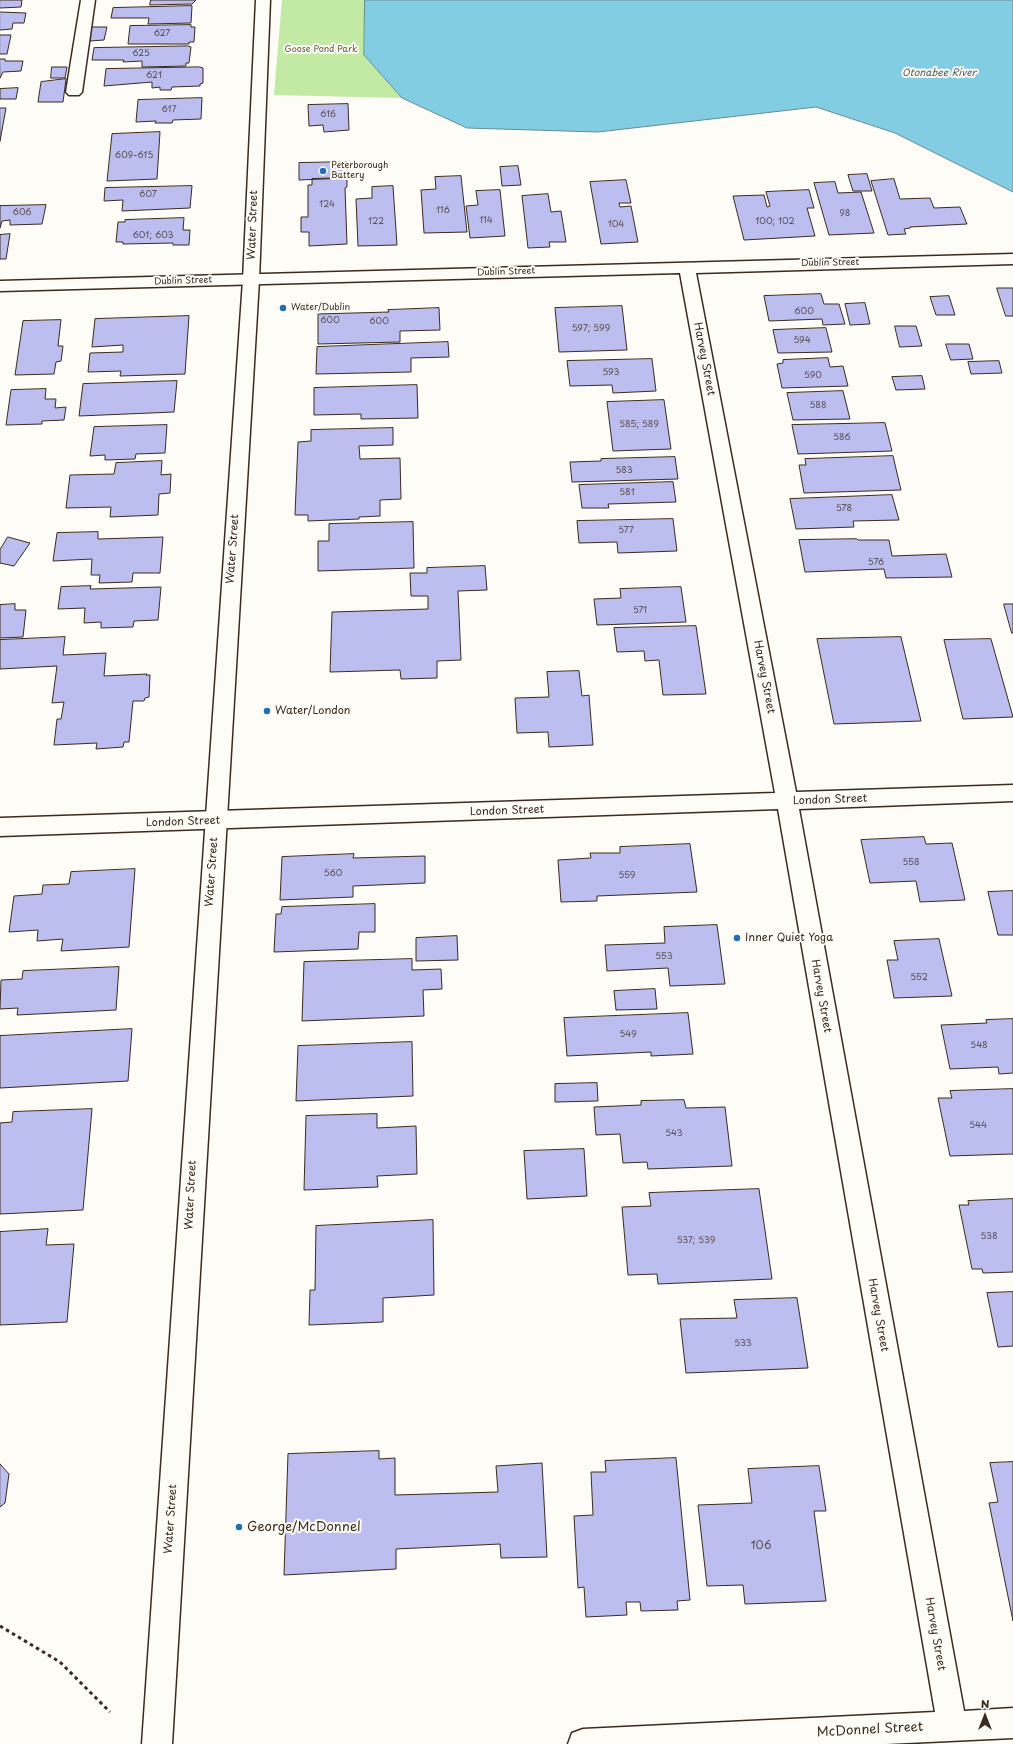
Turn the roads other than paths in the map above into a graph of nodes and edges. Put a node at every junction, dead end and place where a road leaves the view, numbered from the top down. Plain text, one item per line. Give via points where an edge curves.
1 (88, 0) edge
2 (263, 0) edge
3 (74, 92) dead end
4 (1013, 259) edge
5 (687, 267) junction
6 (251, 280) junction
7 (0, 286) edge
8 (1013, 793) edge
9 (787, 801) junction
10 (215, 821) junction
11 (0, 827) edge
12 (1013, 1723) edge
13 (952, 1726) junction
14 (157, 1744) edge
15 (583, 1744) edge

1 - 3 street
2 - 6 street, Water Street
4 - 5 street, Dublin Street
5 - 6 street, Dublin Street
5 - 9 street, Harvey Street
6 - 7 street, Dublin Street
6 - 10 street, Water Street
8 - 9 street, London Street
9 - 10 street, London Street
9 - 13 street, Harvey Street
10 - 11 street, London Street
10 - 14 street, Water Street
12 - 13 street, McDonnel Street
13 - 15 street, McDonnel Street

